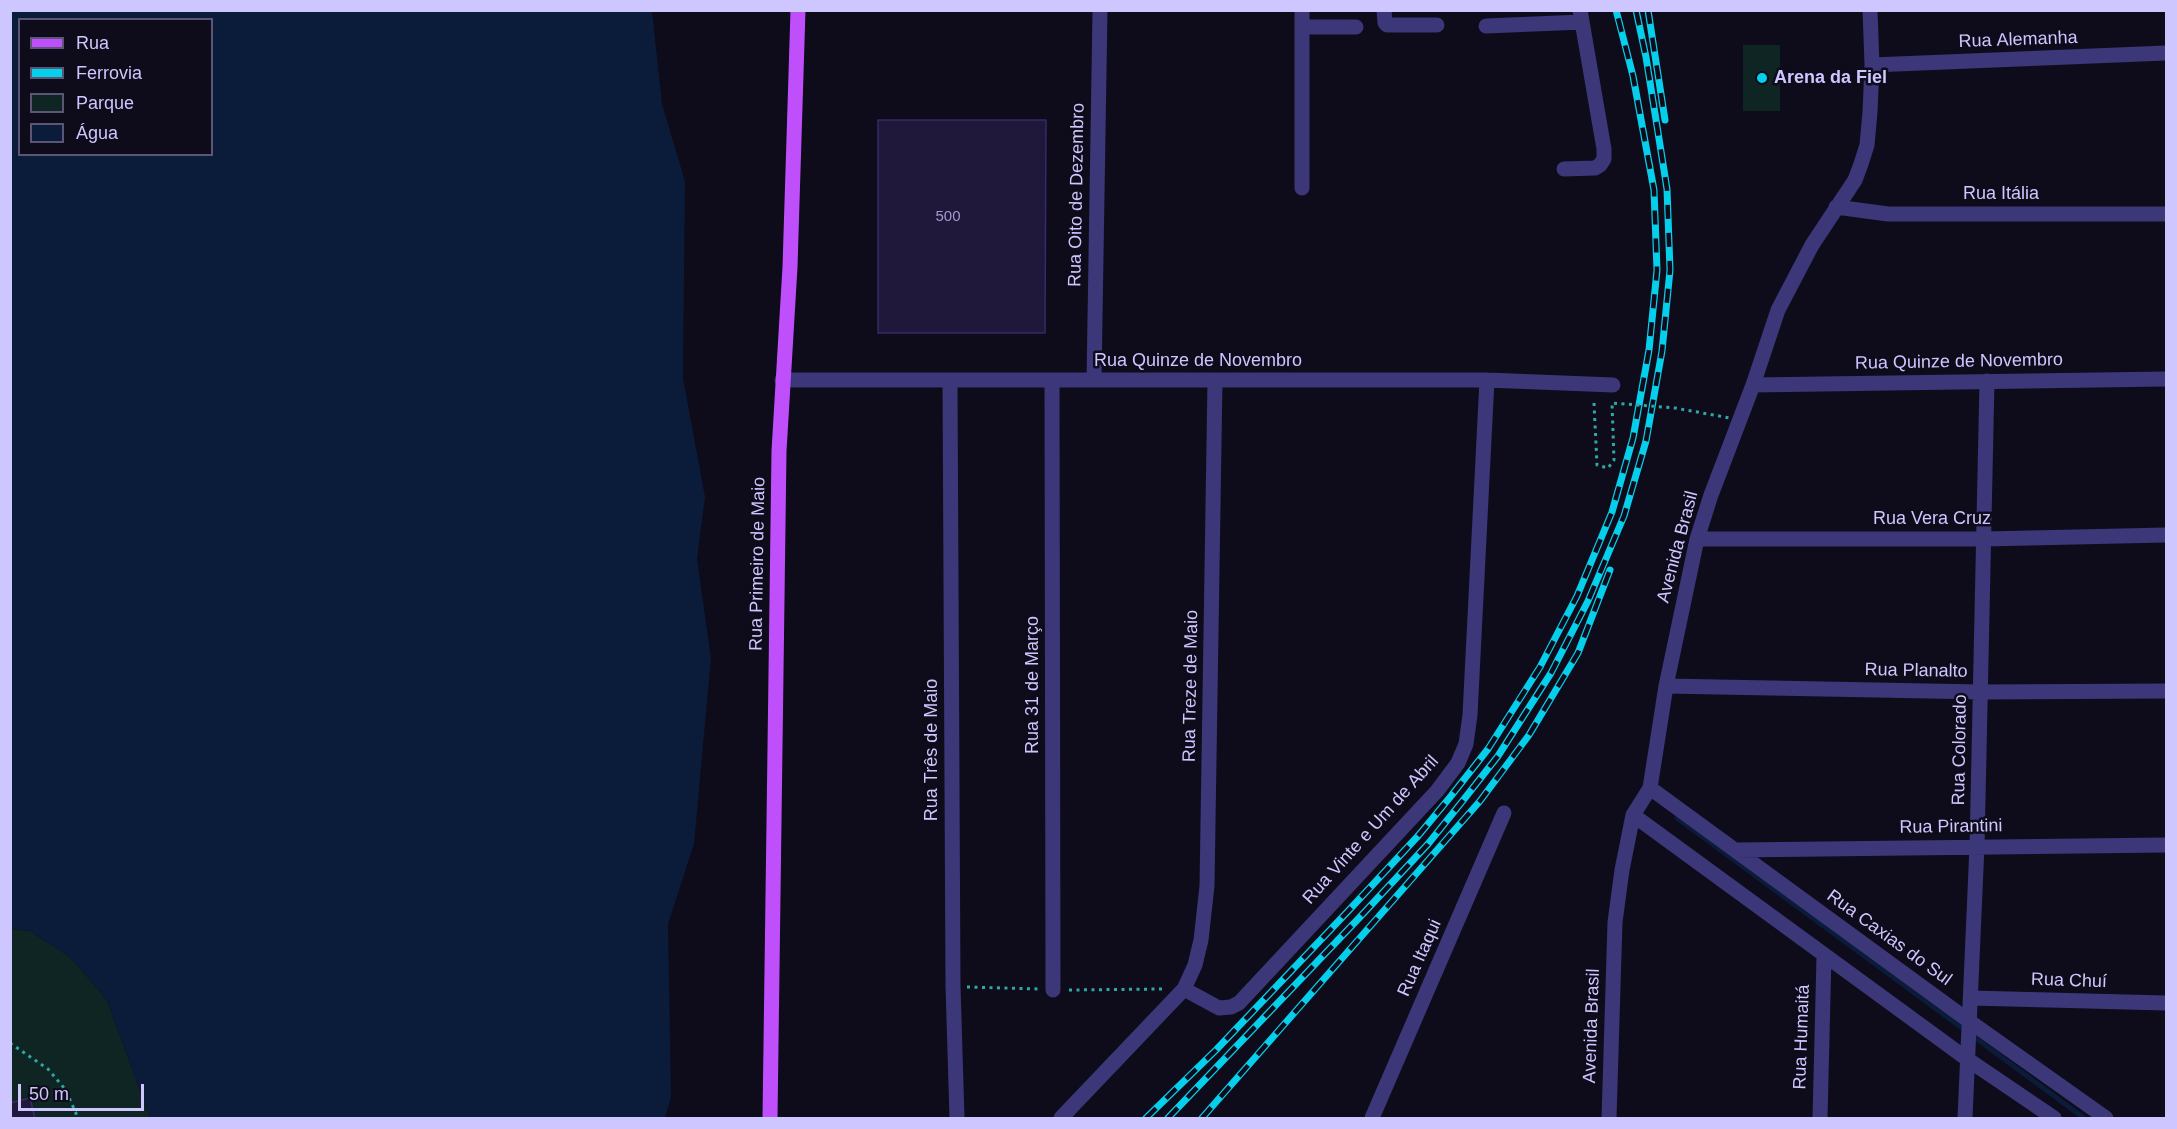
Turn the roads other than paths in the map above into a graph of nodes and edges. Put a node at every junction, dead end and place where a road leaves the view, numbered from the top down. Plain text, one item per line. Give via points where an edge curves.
1 (798, 10) edge
2 (1100, 10) edge
3 (1302, 10) edge
4 (1384, 10) edge
5 (1870, 10) edge
6 (1581, 16) edge
7 (1437, 25) dead end
8 (1486, 26) dead end
9 (1302, 27) junction
10 (1356, 27) dead end
11 (2166, 53) edge
12 (1872, 65) junction
13 (1564, 169) dead end
14 (1302, 188) dead end
15 (1836, 207) junction
16 (2166, 214) edge
17 (2166, 379) edge
18 (782, 380) junction
19 (1094, 380) junction
20 (1215, 380) junction
21 (1487, 380) junction
22 (950, 381) junction
23 (1052, 381) junction
24 (1987, 381) junction
25 (1613, 385) dead end
26 (1753, 385) junction
27 (2166, 535) edge
28 (1697, 539) junction
29 (1984, 539) junction
30 (1666, 686) junction
31 (1981, 692) junction
32 (2166, 692) edge
33 (1650, 788) junction
34 (1504, 813) dead end
35 (1633, 814) junction
36 (2166, 845) edge
37 (1977, 846) junction
38 (1736, 850) junction
39 (1824, 956) junction
40 (1185, 989) junction
41 (1053, 990) dead end
42 (1971, 998) junction
43 (2166, 1003) edge
44 (1968, 1024) junction
45 (1967, 1057) junction
46 (770, 1119) edge
47 (957, 1119) edge
48 (1061, 1119) edge
49 (1372, 1119) edge
50 (1609, 1119) edge
51 (1820, 1119) edge
52 (1965, 1119) edge
53 (2054, 1119) edge
54 (2106, 1119) edge

1 - 18 main road, Rua Primeiro de Maio via 790,267
2 - 19 street, Rua Oito de Dezembro
3 - 9 street
4 - 7 street via 1387,25
5 - 12 street, Avenida Brasil
6 - 8 street
6 - 13 street via 1604,159 1595,168
9 - 10 street
9 - 14 street
11 - 12 street, Rua Alemanha
12 - 15 street, Avenida Brasil via 1867,145 1855,180
15 - 16 street, Rua Itália via 1887,213
15 - 26 street, Avenida Brasil via 1788,290
17 - 24 street, Rua Quinze de Novembro
18 - 22 street, Rua Quinze de Novembro
18 - 46 main road, Rua Primeiro de Maio
19 - 20 street, Rua Quinze de Novembro
19 - 23 street, Rua Quinze de Novembro
20 - 21 street, Rua Quinze de Novembro
20 - 40 street, Rua Treze de Maio via 1207,886 1201,940
21 - 25 street, Rua Quinze de Novembro
21 - 40 street, Rua Vinte e Um de Abril via 1470,715 1466,744 1458,763 1239,1004 1219,1008
22 - 23 street, Rua Quinze de Novembro
22 - 47 street, Rua Três de Maio
23 - 41 street, Rua 31 de Março
24 - 26 street, Rua Quinze de Novembro
24 - 29 street, Rua Colorado
26 - 28 street, Avenida Brasil
27 - 29 street, Rua Vera Cruz
28 - 29 street, Rua Vera Cruz
28 - 30 street, Avenida Brasil
29 - 31 street, Rua Colorado
30 - 31 street, Rua Planalto
30 - 33 street, Avenida Brasil
31 - 32 street, Rua Planalto
31 - 37 street, Rua Colorado
33 - 35 street, Avenida Brasil
33 - 38 street, Rua Caxias do Sul
34 - 49 street, Rua Itaqui
35 - 39 street
35 - 50 street, Avenida Brasil via 1615,922
36 - 37 street, Rua Pirantini
37 - 38 street, Rua Pirantini
37 - 42 street, Rua Colorado
38 - 44 street, Rua Caxias do Sul
39 - 45 street
39 - 51 street, Rua Humaitá
40 - 48 street
42 - 43 street, Rua Chuí
42 - 44 street, Rua Colorado
44 - 45 street, Rua Colorado
44 - 54 street, Rua Caxias do Sul
45 - 52 street, Rua Colorado
45 - 53 street

